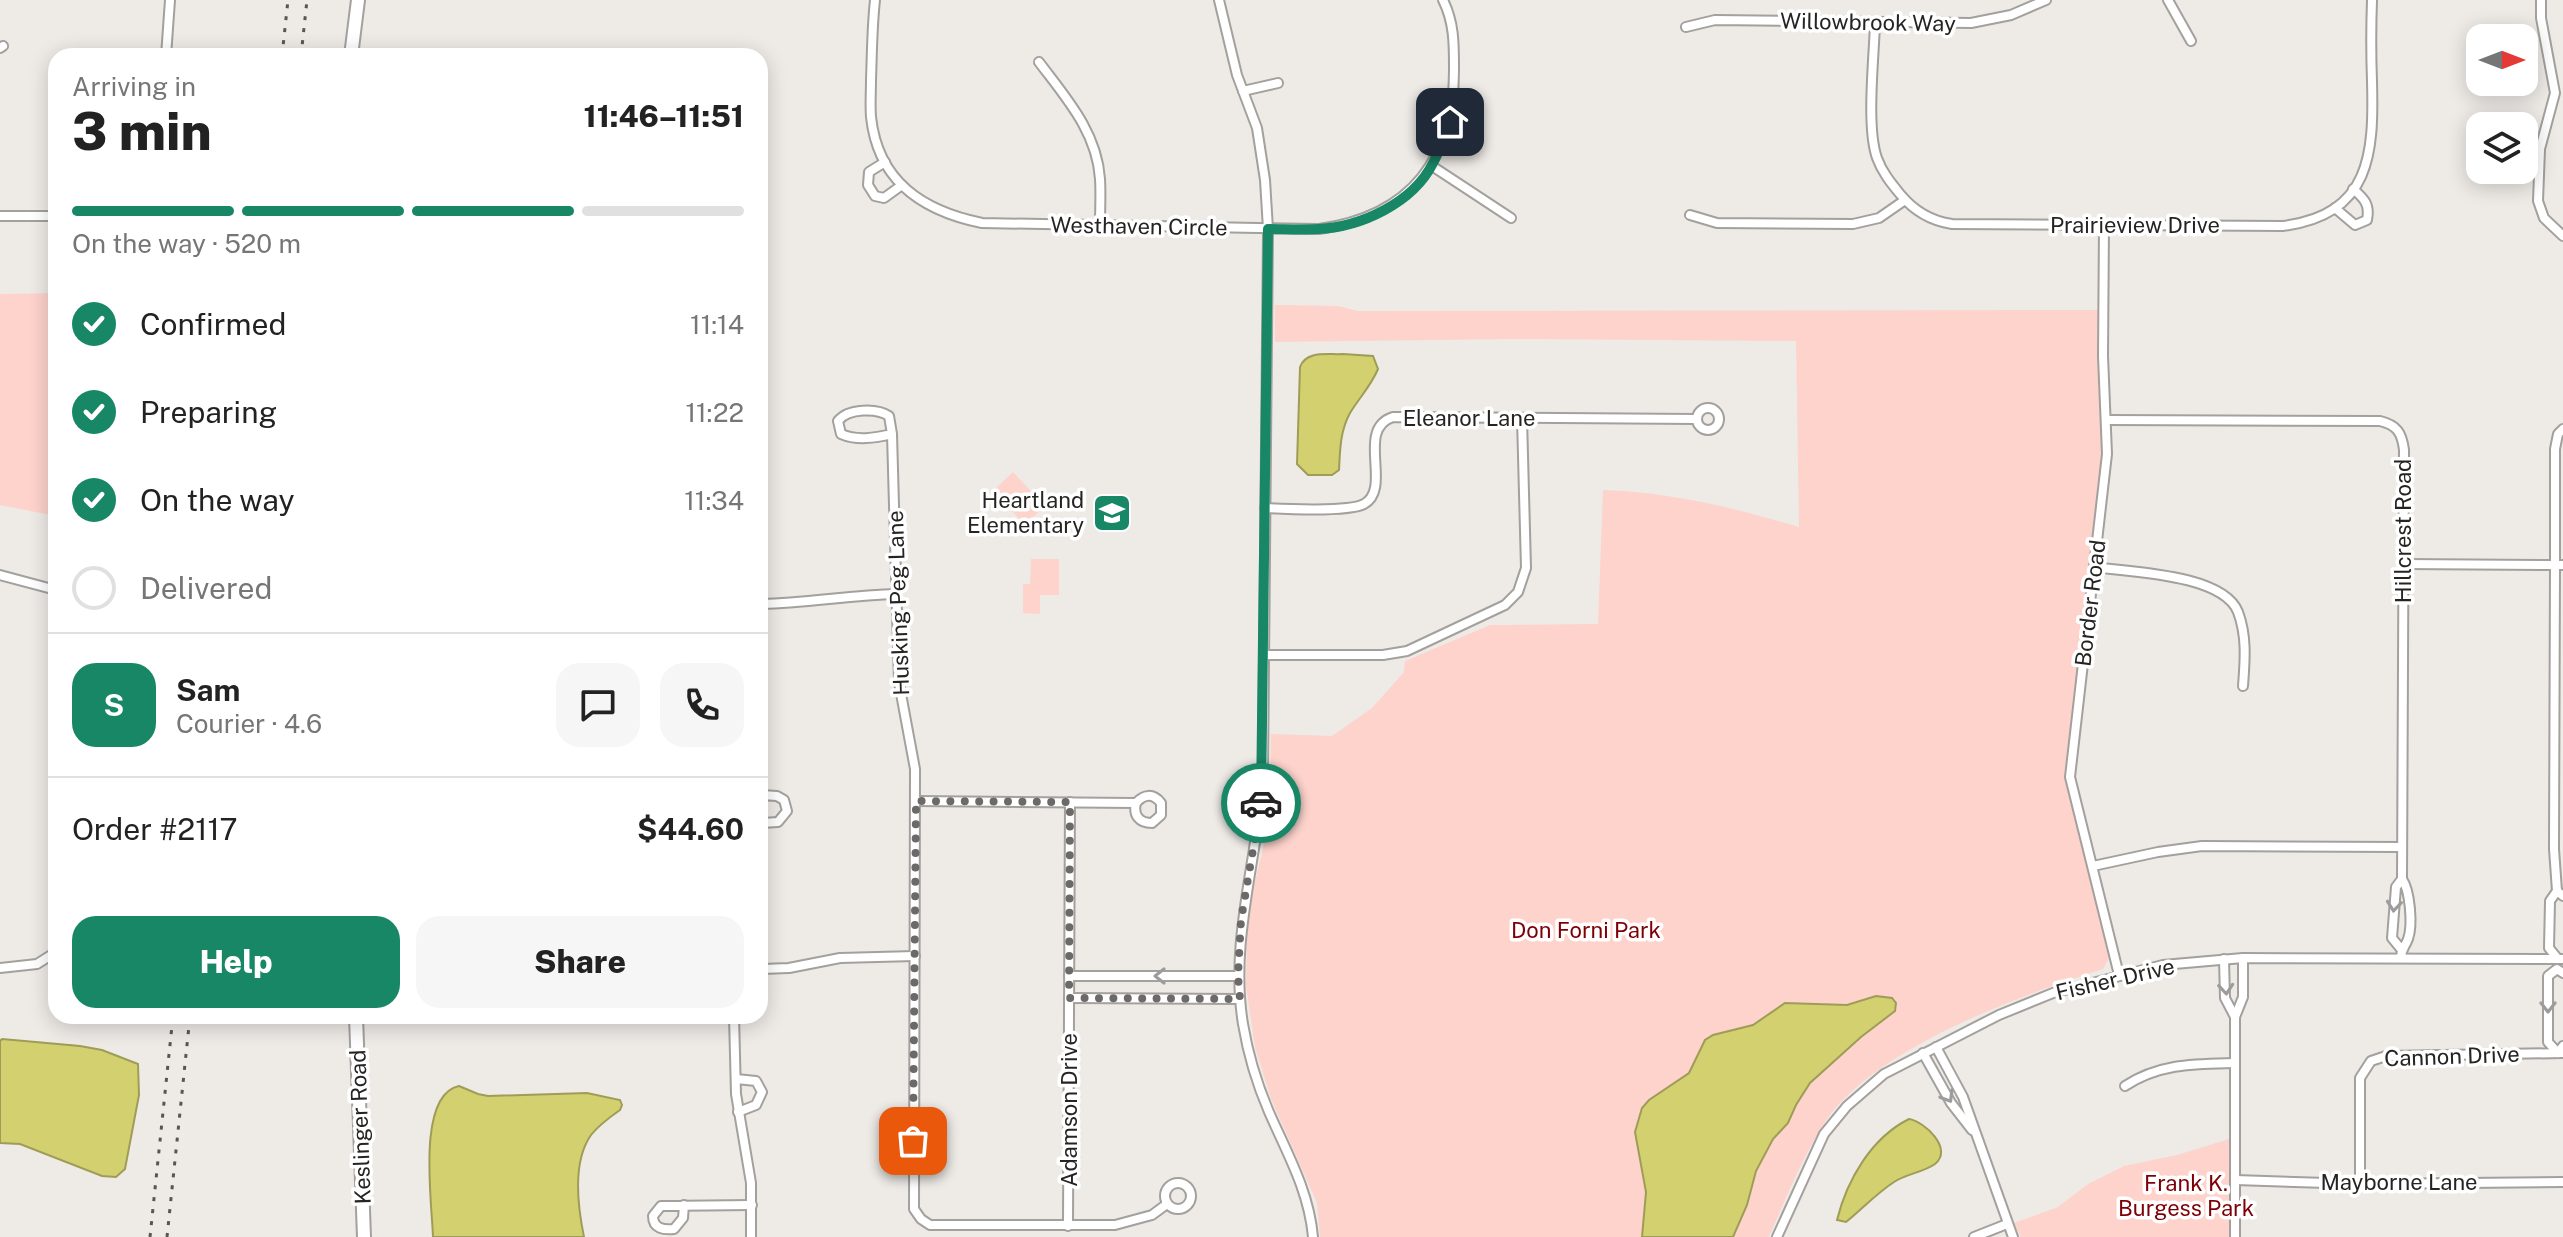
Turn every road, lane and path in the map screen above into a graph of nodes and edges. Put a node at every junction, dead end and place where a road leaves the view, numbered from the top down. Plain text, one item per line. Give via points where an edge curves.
1 (170, 0) edge
2 (358, 0) edge
3 (875, 0) edge
4 (1219, 0) edge
5 (1443, 0) edge
6 (2046, 0) edge
7 (2168, 0) edge
8 (2372, 0) edge
9 (2541, 0) edge
10 (1875, 23) junction
11 (1686, 27) dead end
12 (2191, 41) dead end
13 (167, 48) edge
14 (352, 48) edge
15 (1039, 62) dead end
16 (1278, 83) dead end
17 (1243, 91) junction
18 (885, 162) junction
19 (1432, 166) junction
20 (902, 185) junction
21 (2353, 189) junction
22 (1905, 200) junction
23 (2335, 208) junction
24 (1690, 215) dead end
25 (0, 216) edge
26 (48, 216) edge
27 (1511, 218) dead end
28 (1100, 224) junction
29 (2104, 225) junction
30 (1268, 229) junction
31 (2563, 236) edge
32 (1522, 418) junction
33 (1697, 419) dead end
34 (2107, 420) junction
35 (2563, 429) edge
36 (892, 434) junction
37 (1265, 508) junction
38 (2403, 564) junction
39 (2559, 565) edge
40 (2094, 567) junction
41 (0, 575) edge
42 (48, 588) edge
43 (896, 594) junction
44 (768, 604) edge
45 (1264, 655) junction
46 (2243, 686) dead end
47 (2559, 707) edge
48 (768, 795) edge
49 (916, 801) junction
50 (1070, 802) junction
51 (1136, 803) dead end
52 (768, 823) edge
53 (2402, 847) junction
54 (2558, 849) edge
55 (2093, 866) junction
56 (2402, 879) junction
57 (2560, 893) edge
58 (2401, 954) junction
59 (915, 956) junction
60 (48, 957) edge
61 (2243, 958) junction
62 (2224, 959) junction
63 (2561, 963) edge
64 (0, 968) edge
65 (768, 969) edge
66 (2119, 975) junction
67 (1069, 976) junction
68 (1238, 976) junction
69 (1069, 998) junction
70 (1240, 999) junction
71 (2235, 1017) junction
72 (356, 1024) edge
73 (734, 1024) edge
74 (1936, 1047) junction
75 (2561, 1050) edge
76 (1923, 1053) junction
77 (2235, 1063) junction
78 (736, 1079) junction
79 (2125, 1086) dead end
80 (738, 1112) junction
81 (1977, 1138) junction
82 (2235, 1180) junction
83 (2563, 1182) edge
84 (2360, 1184) junction
85 (1167, 1204) dead end
86 (684, 1205) dead end
87 (752, 1205) junction
88 (2007, 1224) junction
89 (996, 1226) junction
90 (1010, 1226) junction
91 (1068, 1226) junction
92 (364, 1237) edge
93 (751, 1237) edge
94 (996, 1237) edge
95 (1010, 1237) edge
96 (1313, 1237) edge
97 (1777, 1237) edge
98 (1974, 1237) edge
99 (2013, 1237) edge
100 (2235, 1237) edge

1 - 13 street
2 - 14 main road
3 - 18 street, Westhaven Circle via 871,117
4 - 17 street
5 - 19 street, Westhaven Circle via 1454,31 1455,94
6 - 10 street, Willowbrook Way via 1986,21
7 - 12 street
8 - 21 street, Prairieview Drive via 2371,149
9 - 31 street via 2555,93 2540,149 2538,201 2544,218
10 - 11 street, Willowbrook Way via 1715,20
10 - 22 street, Prairieview Drive via 1873,144 1880,167
15 - 28 street via 1080,115 1094,143
16 - 17 street
17 - 30 street via 1257,128
18 - 20 street, Westhaven Circle
18 - 20 street via 869,172 868,185 875,196 884,198
19 - 27 street
19 - 30 street, Westhaven Circle via 1411,192 1363,220 1319,229
20 - 28 street, Westhaven Circle via 925,205 982,223
21 - 23 street, Prairieview Drive
21 - 23 street via 2369,208 2367,220 2355,225
22 - 24 street via 1879,218 1853,224 1717,223
22 - 29 street, Prairieview Drive via 1927,218 1952,224
23 - 29 street, Prairieview Drive via 2283,226
25 - 26 street
28 - 30 street, Westhaven Circle
29 - 34 street, Border Road
30 - 37 street
32 - 33 street, Eleanor Lane
32 - 37 street, Eleanor Lane via 1386,419 1376,436 1375,485 1367,502 1352,508
32 - 45 street via 1526,568 1512,600 1398,654
34 - 38 street, Hillcrest Road via 2390,423 2402,437 2404,450
34 - 40 street, Border Road
35 - 39 street via 2555,449
36 - 36 street via 848,437 841,434 838,421 849,413 886,413
36 - 43 street, Husking Peg Lane
37 - 45 street
38 - 39 street
38 - 53 street, Hillcrest Road
39 - 47 street
40 - 46 street via 2217,589 2237,609 2246,647
40 - 55 street, Border Road via 2070,777
41 - 42 street
43 - 44 street
43 - 49 street, Husking Peg Lane via 899,683 914,759
45 - 68 street via 1261,803 1241,920
47 - 54 street
48 - 52 street via 784,800 787,811 778,822
49 - 50 street
49 - 59 street, Husking Peg Lane
50 - 51 street
50 - 67 street, Adamson Drive
53 - 55 street via 2202,846
53 - 56 street, Hillcrest Road
54 - 57 street
55 - 66 street, Border Road
56 - 58 street, Hillcrest Road via 2409,909 2408,938
56 -> 58 street, Hillcrest Road via 2396,887 2392,938
57 - 63 street via 2550,901 2549,948
58 - 61 street, Fisher Drive
58 - 63 street, Fisher Drive
59 - 65 street via 840,958
59 - 89 street, Husking Peg Lane via 914,1209 930,1225
60 - 64 street via 37,964
61 - 62 street, Fisher Drive
61 - 71 street via 2243,997
62 - 66 street, Fisher Drive
62 -> 71 street via 2225,998
63 -> 75 street via 2548,976 2548,1042
66 - 74 street, Fisher Drive via 2025,1003
68 -> 67 street
67 - 69 street, Adamson Drive
68 - 70 street
69 - 70 street
69 - 91 street, Adamson Drive
70 - 96 street via 1258,1083 1304,1191
71 - 77 street
72 - 92 main road, Keslinger Road
73 - 78 street
74 - 76 street, Fisher Drive
74 - 81 street via 1963,1097
75 - 84 street, Cannon Drive via 2386,1056 2371,1061 2360,1078
76 -> 81 street
76 - 97 street, Fisher Drive via 1884,1074 1824,1134
77 - 79 street via 2155,1070
77 - 82 street
78 - 80 street
78 - 80 street via 756,1081 762,1092 756,1105
80 - 87 street
81 - 88 street
82 - 84 street, Mayborne Lane
82 - 100 street
83 - 84 street, Mayborne Lane
85 - 91 street, Husking Peg Lane via 1152,1215 1115,1225
86 - 87 street
87 - 93 street
88 - 98 street
88 - 99 street
89 - 90 street, Husking Peg Lane
89 - 94 street
90 - 91 street, Husking Peg Lane
90 - 95 street

